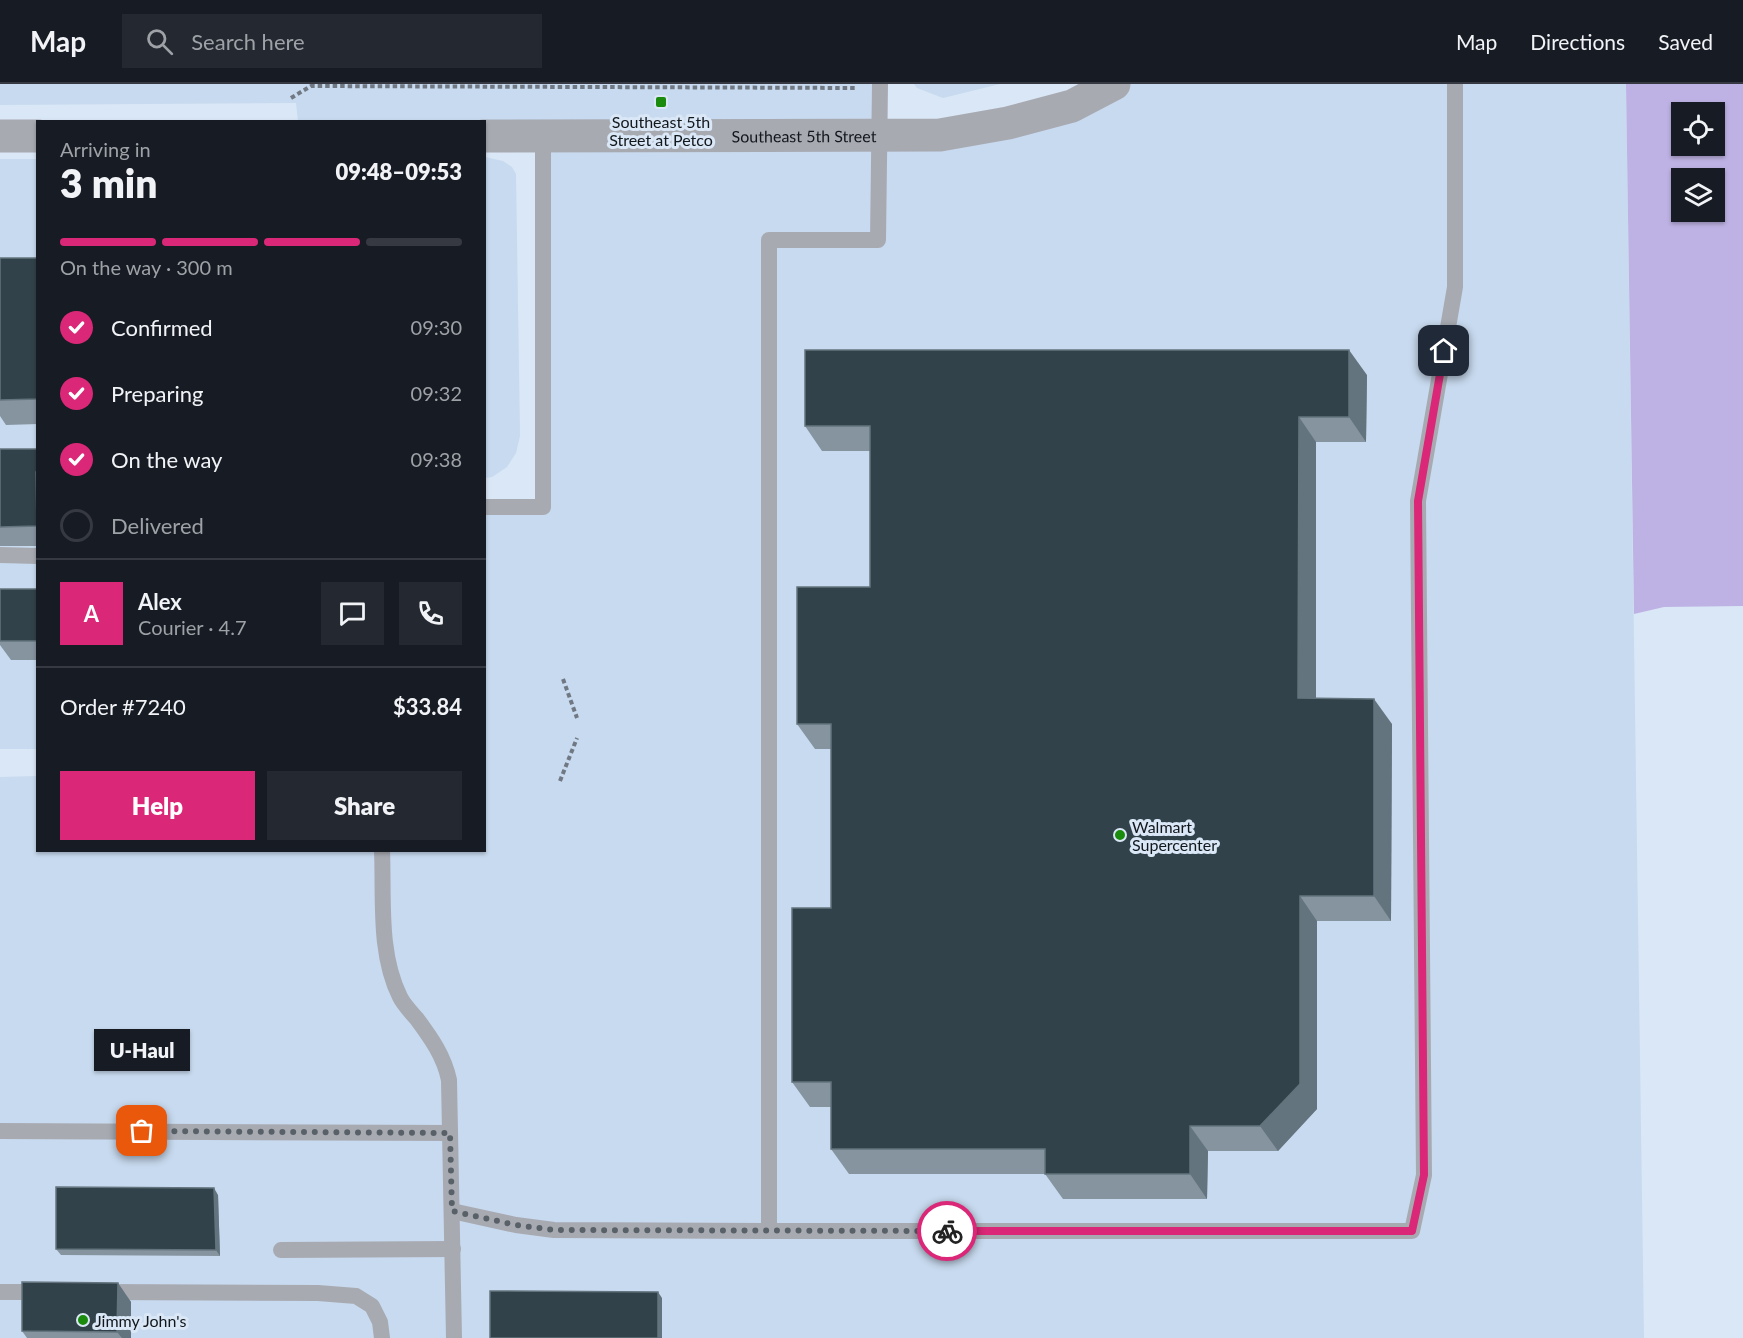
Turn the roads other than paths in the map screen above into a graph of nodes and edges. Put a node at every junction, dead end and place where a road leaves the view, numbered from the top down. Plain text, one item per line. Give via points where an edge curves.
1 (880, 84) edge
2 (1114, 84) edge
3 (1455, 84) edge
4 (0, 136) edge
5 (36, 136) edge
6 (486, 136) edge
7 (543, 136) junction
8 (879, 136) junction
9 (486, 507) edge
10 (0, 555) edge
11 (36, 555) edge
12 (382, 852) edge
13 (0, 1131) edge
14 (450, 1133) junction
15 (452, 1211) junction
16 (769, 1231) junction
17 (453, 1249) junction
18 (281, 1250) dead end
19 (0, 1292) edge
20 (55, 1292) edge
21 (90, 1292) edge
22 (382, 1338) edge
23 (454, 1338) edge

1 - 8 lane
2 - 8 street, Southeast 5th Street via 1072,106 1008,123 940,135
3 - 16 lane via 1455,287 1418,501 1424,1175 1412,1231
4 - 5 street
6 - 7 street, Southeast 5th Street
7 - 8 street, Southeast 5th Street
7 - 9 lane via 543,507
8 - 16 lane via 878,240 769,240
10 - 11 lane
12 - 14 lane via 390,973 401,999 438,1049 446,1067
13 - 14 lane
14 - 15 lane
15 - 16 lane via 554,1230
15 - 17 lane
17 - 18 lane
17 - 23 lane
19 - 20 lane
21 - 22 lane via 356,1296 372,1306

